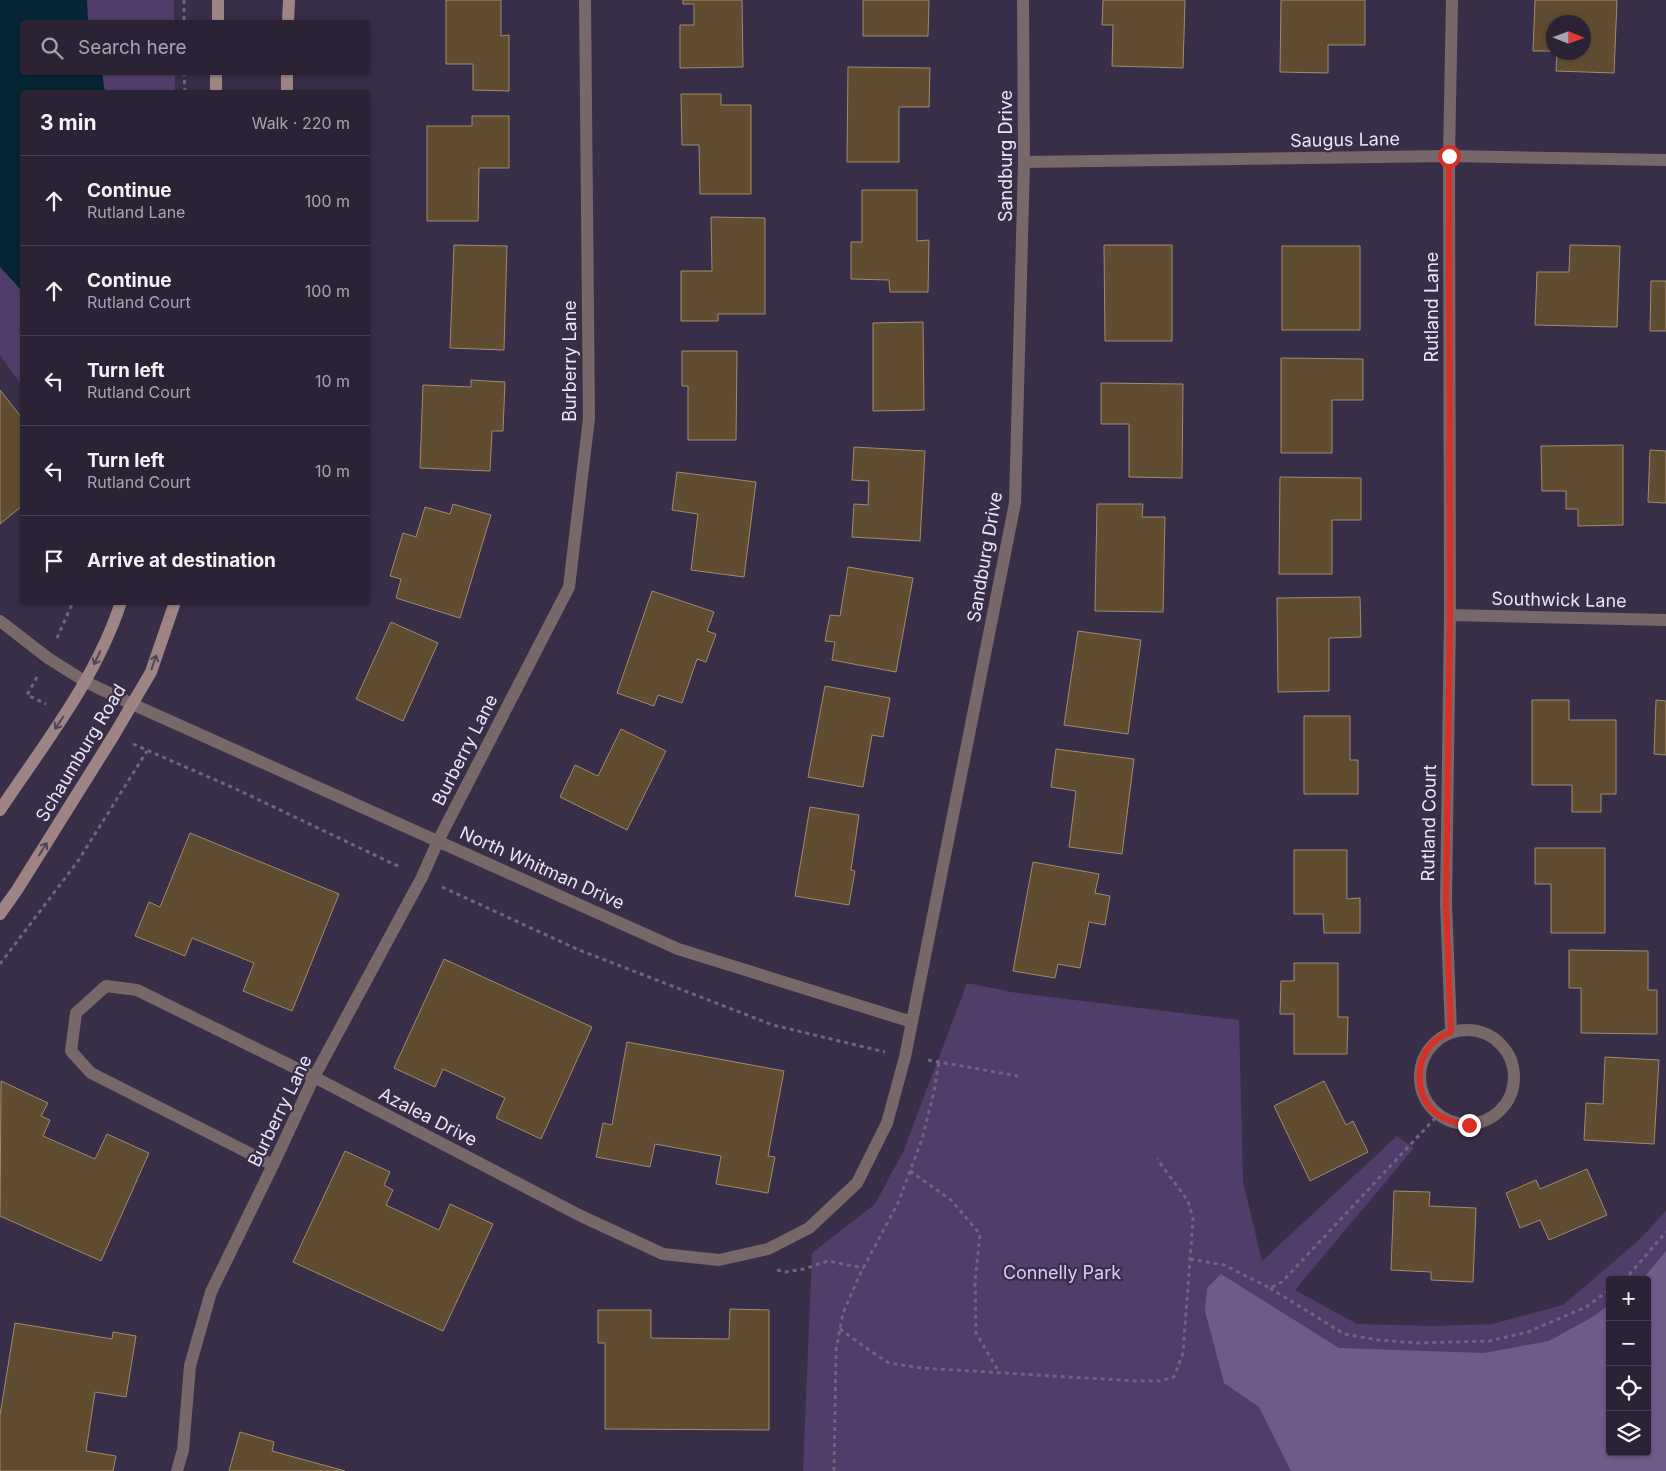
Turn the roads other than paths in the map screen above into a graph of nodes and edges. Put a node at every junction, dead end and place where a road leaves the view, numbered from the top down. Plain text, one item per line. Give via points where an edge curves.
1 (218, 0) edge
2 (288, 0) edge
3 (584, 0) edge
4 (1023, 0) edge
5 (1452, 0) edge
6 (218, 20) edge
7 (288, 20) edge
8 (216, 75) edge
9 (287, 75) edge
10 (216, 90) edge
11 (286, 90) edge
12 (1449, 156) junction
13 (1666, 160) edge
14 (1024, 162) junction
15 (120, 605) edge
16 (174, 605) edge
17 (1450, 615) junction
18 (1666, 620) edge
19 (0, 621) edge
20 (86, 682) junction
21 (132, 704) junction
22 (0, 810) edge
23 (438, 840) junction
24 (0, 914) edge
25 (912, 1022) junction
26 (1451, 1032) junction
27 (314, 1077) junction
28 (274, 1165) junction
29 (177, 1471) edge

1 - 6 street
2 - 7 street
3 - 23 street, Burberry Lane via 589,418 569,586
4 - 14 street, Sandburg Drive
5 - 12 street, Rutland Lane
8 - 10 street
9 - 11 street
12 - 13 street, Saugus Lane
12 - 14 street, Saugus Lane
12 - 17 street, Rutland Lane
14 - 25 street, Sandburg Drive via 1015,503
15 -> 20 street, Schaumburg Road
21 -> 16 street, Schaumburg Road via 151,672
17 - 18 street, Southwick Lane
17 - 26 street, Rutland Court via 1446,903
19 - 20 street, North Whitman Drive
20 - 21 street, North Whitman Drive
20 -> 22 street, Schaumburg Road
21 - 23 street, North Whitman Drive
24 -> 21 street, Schaumburg Road
23 - 25 street, North Whitman Drive via 678,949
23 - 27 street, Burberry Lane via 422,877
25 - 27 street, Azalea Drive via 887,1123 857,1183 810,1228 768,1249 719,1260 663,1254 579,1215
26 - 26 street via 1467,1029 1497,1040 1508,1052 1514,1067 1514,1084 1509,1099 1499,1112 1485,1121 1469,1125 1438,1116 1421,1092 1421,1062 1427,1049 1438,1038
27 - 28 street, Burberry Lane
27 - 28 street, Azalea Drive via 137,990 106,986 76,1013 71,1051 91,1074
28 - 29 street, Burberry Lane via 210,1292 190,1366 183,1450

